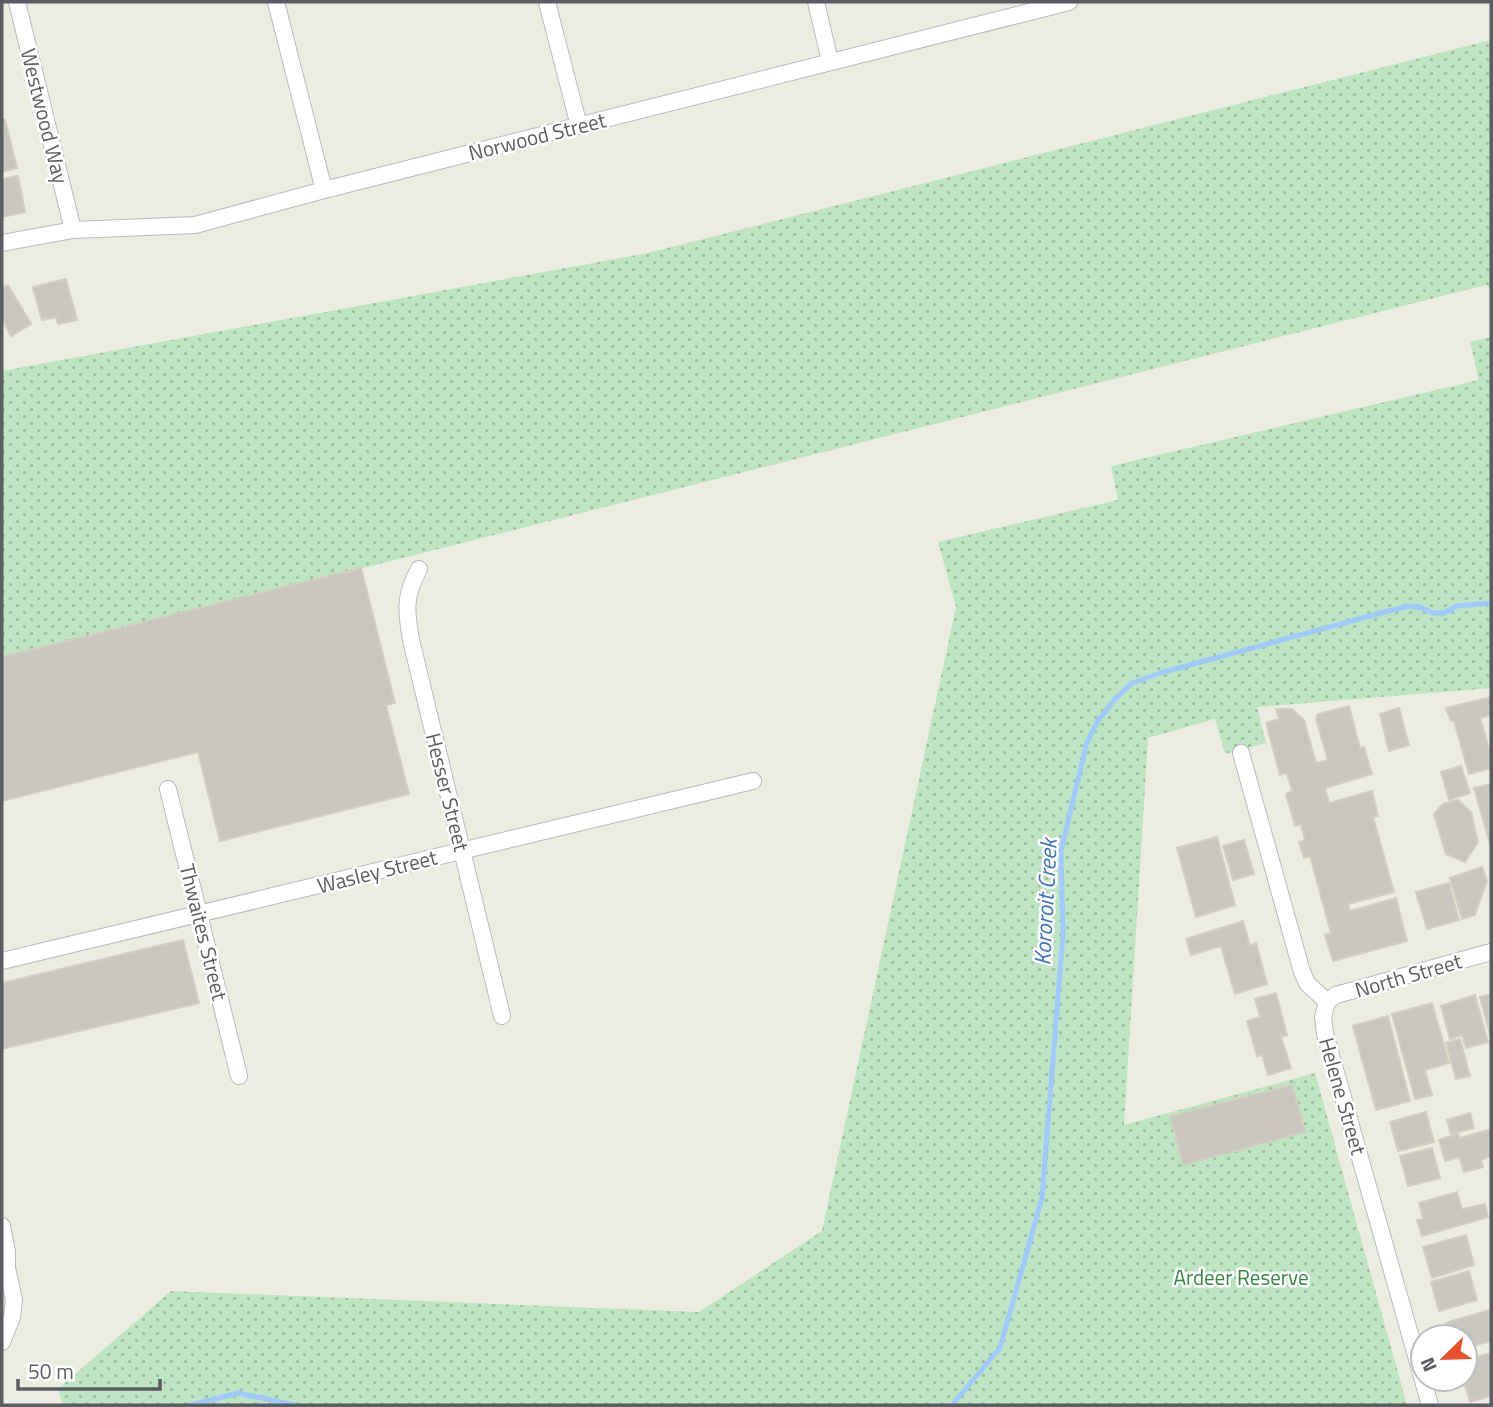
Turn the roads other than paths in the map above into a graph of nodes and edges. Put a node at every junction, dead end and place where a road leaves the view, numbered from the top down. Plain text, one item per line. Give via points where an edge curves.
1 (18, 2) edge
2 (276, 2) edge
3 (547, 2) edge
4 (816, 2) edge
5 (1069, 2) edge
6 (830, 61) junction
7 (579, 126) junction
8 (324, 190) junction
9 (73, 230) junction
10 (2, 243) edge
11 (419, 569) dead end
12 (1241, 753) dead end
13 (753, 781) dead end
14 (168, 789) dead end
15 (462, 850) junction
16 (199, 914) junction
17 (1491, 952) edge
18 (2, 961) edge
19 (1327, 1002) junction
20 (502, 1016) dead end
21 (239, 1076) dead end
22 (2, 1226) edge
23 (2, 1342) edge
24 (1430, 1405) edge

1 - 9 street, Westwood Way
2 - 8 street
3 - 7 street
4 - 6 street
5 - 6 street, Norwood Street
6 - 7 street, Norwood Street
7 - 8 street, Norwood Street
8 - 9 street, Norwood Street via 195,225
9 - 10 street, Norwood Street
11 - 15 street, Hesser Street via 409,586 406,612
12 - 19 street via 1302,972
13 - 15 street, Wasley Street
14 - 16 street, Thwaites Street
15 - 16 street, Wasley Street
15 - 20 street, Hesser Street
16 - 18 street, Wasley Street
16 - 21 street, Thwaites Street
17 - 19 street, North Street via 1336,995
19 - 24 street, Helene Street via 1325,1034
22 - 23 street via 15,1300

